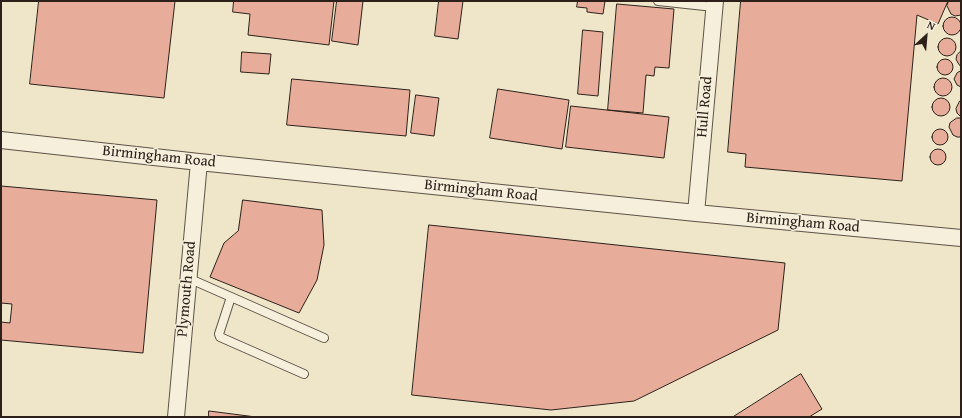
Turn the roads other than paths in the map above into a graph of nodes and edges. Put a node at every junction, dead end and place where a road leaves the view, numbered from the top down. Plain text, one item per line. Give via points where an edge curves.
1 (658, 1) edge
2 (715, 4) edge
3 (1, 140) edge
4 (199, 162) junction
5 (696, 213) junction
6 (961, 238) edge
7 (188, 278) junction
8 (231, 297) junction
9 (324, 338) dead end
10 (304, 374) dead end
11 (176, 417) edge

1 - 2 lane
2 - 5 street, Hull Road
3 - 4 street, Birmingham Road
4 - 5 street, Birmingham Road
4 - 7 street, Plymouth Road
5 - 6 street, Birmingham Road
7 - 8 lane
7 - 11 street, Plymouth Road
8 - 9 lane
8 - 10 lane via 220,337

